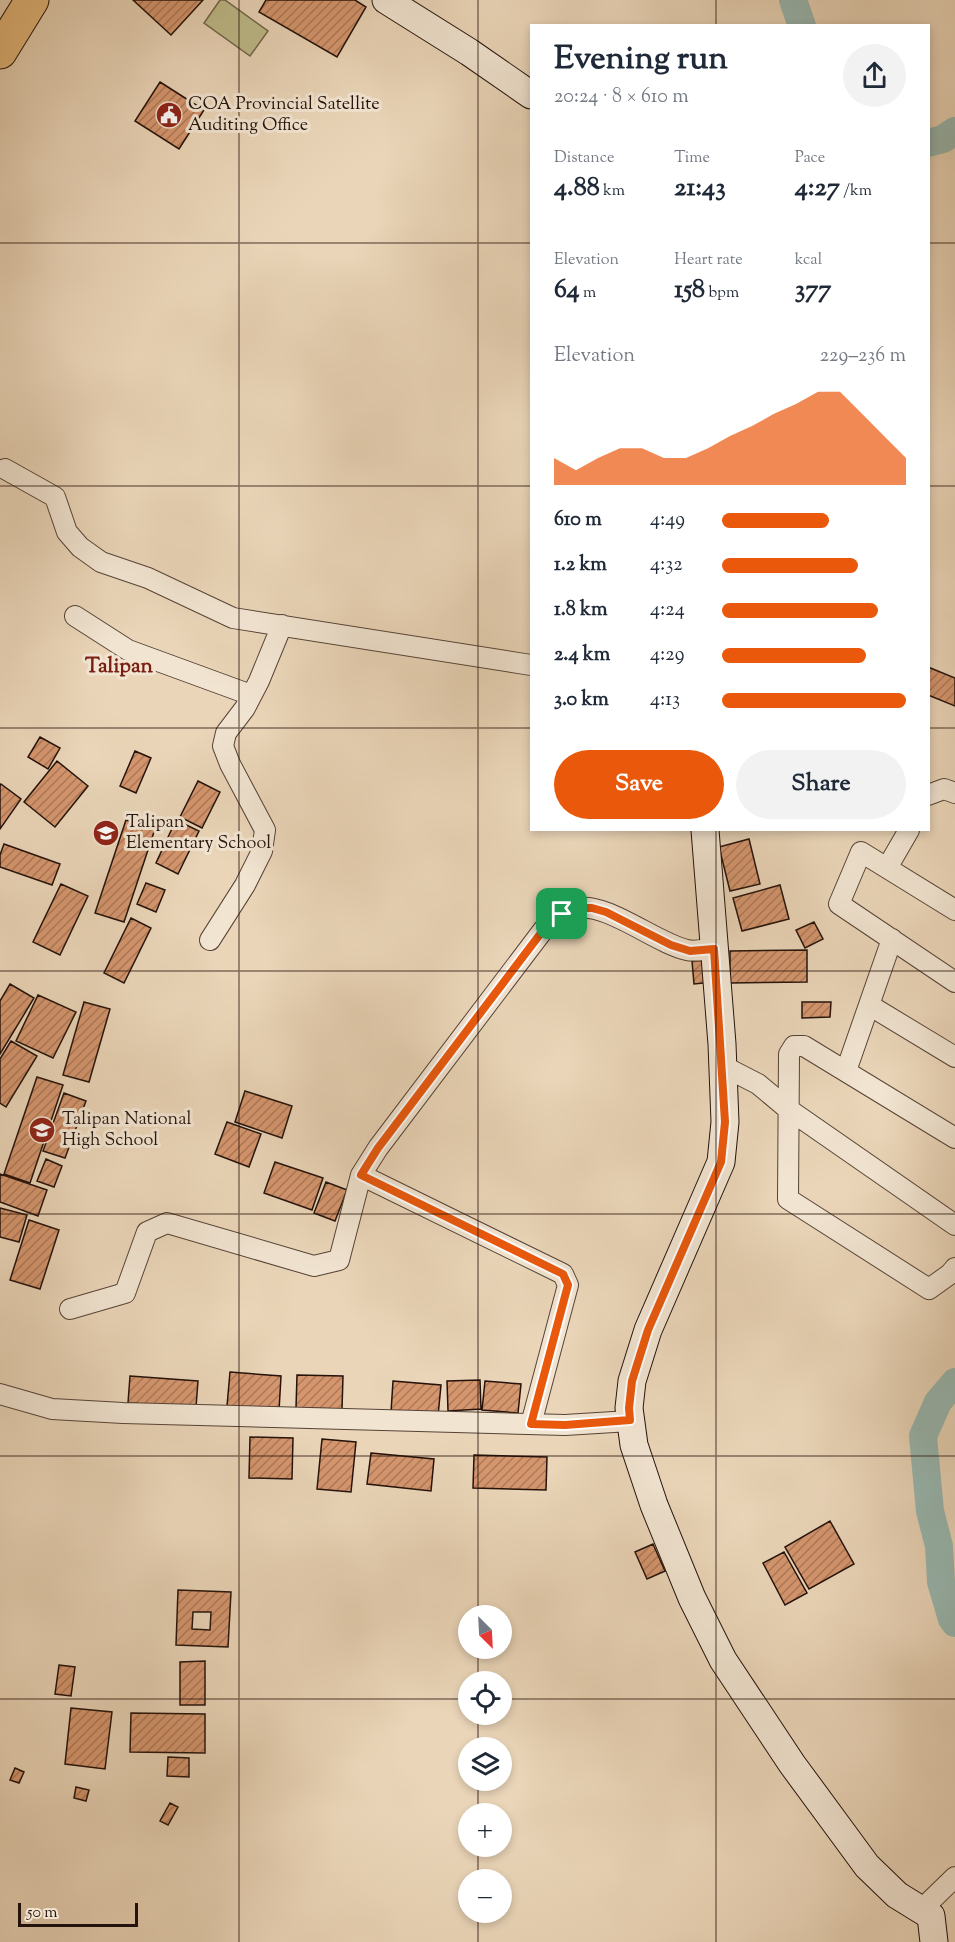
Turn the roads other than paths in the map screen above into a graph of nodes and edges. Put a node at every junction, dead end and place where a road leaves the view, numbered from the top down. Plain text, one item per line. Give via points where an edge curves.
1 (32, 0) edge
2 (386, 0) edge
3 (0, 52) edge
4 (530, 94) edge
5 (5, 469) dead end
6 (75, 616) dead end
7 (282, 625) junction
8 (530, 665) edge
9 (251, 695) junction
10 (955, 793) edge
11 (930, 794) edge
12 (705, 831) edge
13 (908, 831) edge
14 (887, 868) junction
15 (955, 910) edge
16 (892, 939) junction
17 (210, 940) dead end
18 (714, 949) junction
19 (955, 982) edge
20 (869, 1005) junction
21 (955, 1057) edge
22 (723, 1066) junction
23 (846, 1071) junction
24 (788, 1109) junction
25 (955, 1138) edge
26 (361, 1175) junction
27 (955, 1225) edge
28 (955, 1268) edge
29 (70, 1310) dead end
30 (0, 1395) edge
31 (630, 1420) junction
32 (531, 1424) junction
33 (955, 1877) edge
34 (921, 1910) junction
35 (934, 1942) edge

1 - 3 highway
2 - 4 street
5 - 7 street via 55,497 68,532 80,548 101,562 148,578 233,618
6 - 9 street via 128,650
7 - 8 street
7 - 9 street
9 - 17 street via 226,733 223,746 265,830 262,851
10 - 11 street via 944,789
12 - 18 street
13 - 14 street
14 - 15 street
14 - 16 street via 861,852 839,904
16 - 19 street
16 - 20 street
18 - 22 street
18 - 26 street via 690,951 671,945 592,908 576,908 562,914 544,929
20 - 21 street
20 - 23 street
22 - 24 street via 758,1084
22 - 31 street via 725,1122 721,1162 648,1330 632,1381
23 - 24 street via 804,1046 794,1046 789,1054
23 - 25 street
24 - 27 street
24 - 28 street via 788,1199 929,1289
26 - 29 street via 339,1260 314,1266 167,1223 147,1232 125,1293
26 - 32 street via 563,1274 568,1285
30 - 32 street via 52,1410
31 - 32 street
31 - 34 street via 654,1505 692,1599 723,1660 792,1764 867,1866 897,1895
33 - 34 street
34 - 35 street via 931,1916

